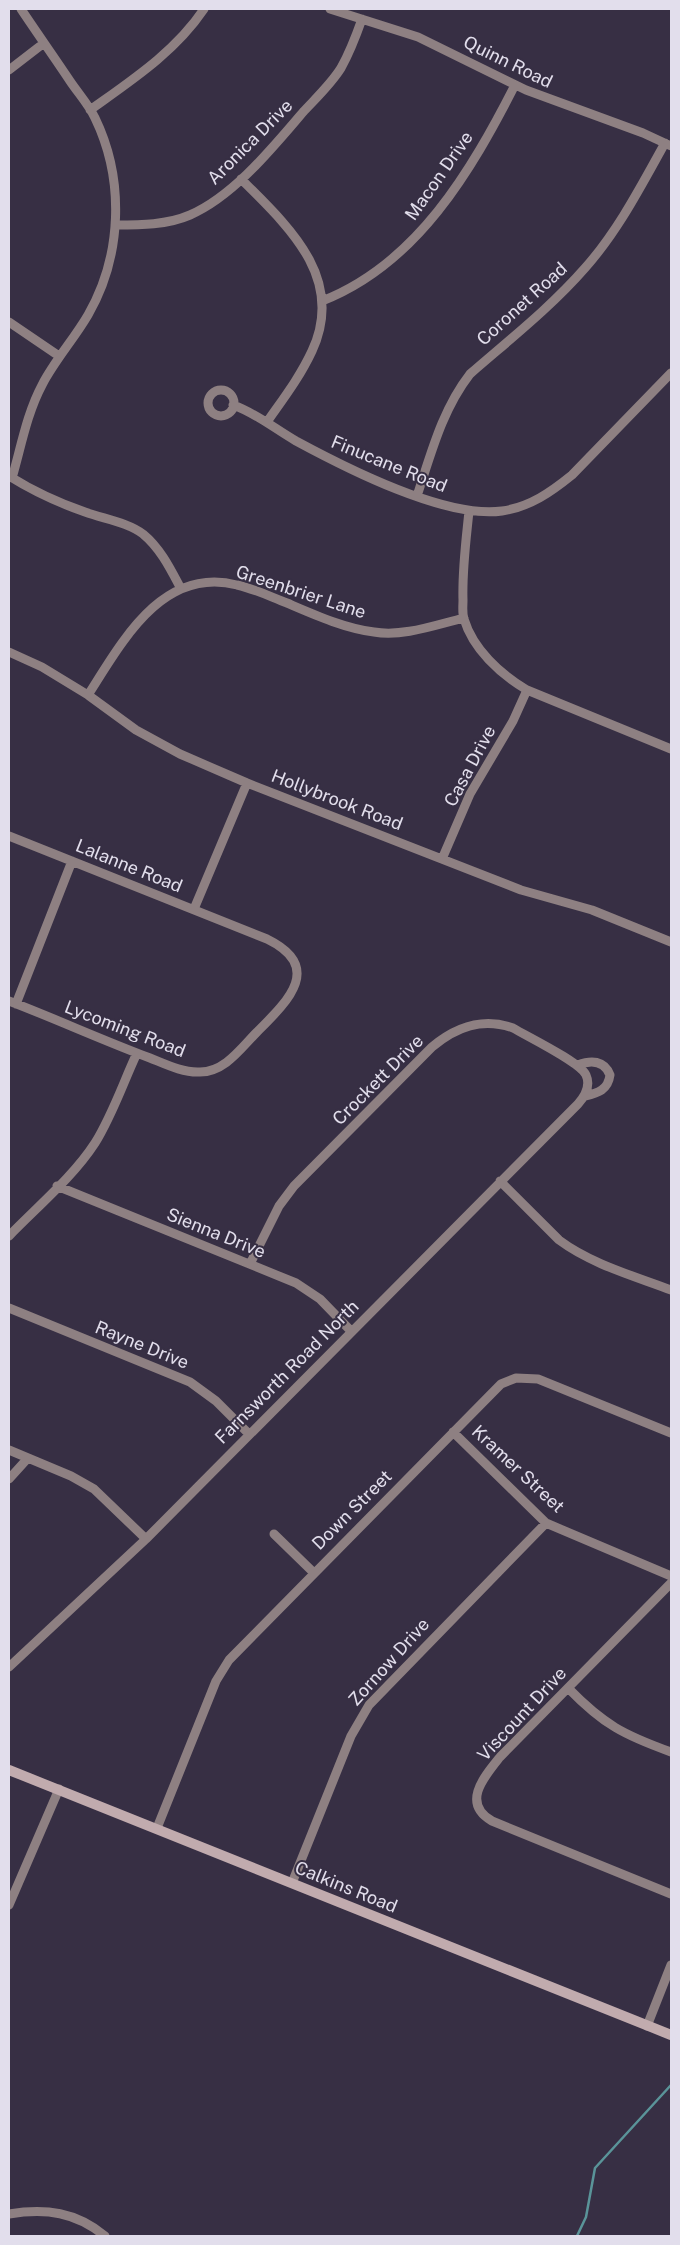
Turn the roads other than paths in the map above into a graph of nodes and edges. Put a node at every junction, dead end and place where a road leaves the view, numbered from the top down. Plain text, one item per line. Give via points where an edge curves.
1 (21, 9) edge
2 (204, 9) edge
3 (330, 9) edge
4 (362, 19) junction
5 (44, 42) junction
6 (9, 70) edge
7 (515, 85) junction
8 (90, 110) junction
9 (668, 144) edge
10 (241, 179) junction
11 (115, 225) junction
12 (322, 301) junction
13 (9, 322) edge
14 (59, 356) junction
15 (671, 373) edge
16 (233, 405) dead end
17 (267, 422) junction
18 (10, 477) edge
19 (417, 496) junction
20 (469, 511) junction
21 (180, 588) junction
22 (464, 618) junction
23 (9, 652) edge
24 (527, 690) junction
25 (88, 695) junction
26 (671, 749) edge
27 (247, 783) junction
28 (9, 836) edge
29 (442, 859) junction
30 (72, 861) junction
31 (194, 909) junction
32 (671, 942) edge
33 (13, 1002) edge
34 (136, 1053) junction
35 (578, 1065) junction
36 (584, 1096) junction
37 (500, 1181) junction
38 (56, 1186) junction
39 (9, 1236) edge
40 (250, 1264) junction
41 (671, 1290) edge
42 (9, 1308) edge
43 (351, 1331) junction
44 (453, 1432) junction
45 (671, 1433) edge
46 (249, 1434) junction
47 (9, 1450) edge
48 (28, 1458) junction
49 (9, 1478) edge
50 (546, 1522) junction
51 (274, 1534) dead end
52 (146, 1539) junction
53 (313, 1572) junction
54 (671, 1576) edge
55 (671, 1583) edge
56 (9, 1667) edge
57 (568, 1688) junction
58 (671, 1752) edge
59 (9, 1770) edge
60 (59, 1789) junction
61 (157, 1828) junction
62 (292, 1883) junction
63 (671, 1894) edge
64 (9, 1905) edge
65 (671, 1965) edge
66 (647, 2026) junction
67 (671, 2036) edge
68 (9, 2214) edge
69 (105, 2236) edge

1 - 5 street
2 - 8 street via 150,68
3 - 4 street, Quinn Road
4 - 7 street, Quinn Road via 418,37
4 - 10 street, Aronica Drive via 347,57 335,76
5 - 6 street
5 - 8 street
7 - 9 street, Quinn Road
7 - 12 street, Macon Drive via 474,159 423,228 383,266 343,293
8 - 11 street via 107,150 115,196
9 - 19 street, Coronet Road via 586,267 561,294 470,374 460,388 444,417
10 - 11 street, Aronica Drive via 189,216 151,224
10 - 12 street via 303,246 316,274
11 - 14 street via 112,255 98,294
12 - 17 street via 320,327 312,350
13 - 14 street
14 - 18 street via 36,398
15 - 20 street, Finucane Road via 556,488 515,508
16 - 17 street, Finucane Road
17 - 19 street, Finucane Road via 326,457
18 - 21 street via 76,508 142,533 163,556
19 - 20 street, Finucane Road
20 - 22 street via 463,567
21 - 22 street, Greenbrier Lane via 197,582 236,584 335,622 376,633 420,629
21 - 25 street, Greenbrier Lane via 146,614 115,652
22 - 24 street via 474,641 487,658
23 - 25 street, Hollybrook Road via 42,666
24 - 26 street
24 - 29 street, Casa Drive via 508,730 470,794
25 - 27 street, Hollybrook Road via 158,743
27 - 29 street, Hollybrook Road
27 - 31 street, Lalanne Road
28 - 30 street, Lalanne Road
29 - 32 street, Hollybrook Road via 521,890 592,910
30 - 31 street, Lalanne Road
30 - 33 street
31 - 34 street, Lycoming Road via 280,945 294,962 296,984 286,1002 223,1066 212,1071 186,1070
33 - 34 street, Lycoming Road
34 - 38 street via 94,1144
35 - 36 street via 587,1079
35 - 36 street, Crockett Drive via 596,1062 604,1066 610,1075 602,1090
35 - 40 street, Crockett Drive via 503,1024 475,1024 450,1034 432,1047 294,1186 279,1206
36 - 37 street, Farnsworth Road North
37 - 41 street via 567,1246
37 - 43 street, Farnsworth Road North
38 - 39 street
38 - 40 street, Sienna Drive
40 - 43 street, Sienna Drive via 305,1288 329,1307
42 - 46 street, Rayne Drive via 190,1382 216,1401
43 - 46 street, Farnsworth Road North
44 - 45 street, Down Street via 501,1384 524,1377 549,1383
44 - 50 street, Kramer Street
44 - 53 street, Down Street
46 - 52 street, Farnsworth Road North
47 - 48 street
48 - 49 street
48 - 52 street via 94,1489
50 - 54 street, Kramer Street
50 - 62 street, Zornow Drive via 369,1705 351,1736
51 - 53 street
52 - 56 street, Farnsworth Road North
53 - 61 street, Down Street via 223,1669
55 - 57 street, Viscount Drive
57 - 58 street via 596,1716 617,1730
57 - 63 street, Viscount Drive via 488,1772 477,1794 478,1808 492,1821
59 - 60 main road, Calkins Road
60 - 61 main road, Calkins Road
60 - 64 street
61 - 62 main road, Calkins Road
62 - 66 main road, Calkins Road
65 - 66 street
66 - 67 main road, Calkins Road
68 - 69 street via 57,2212 82,2220

